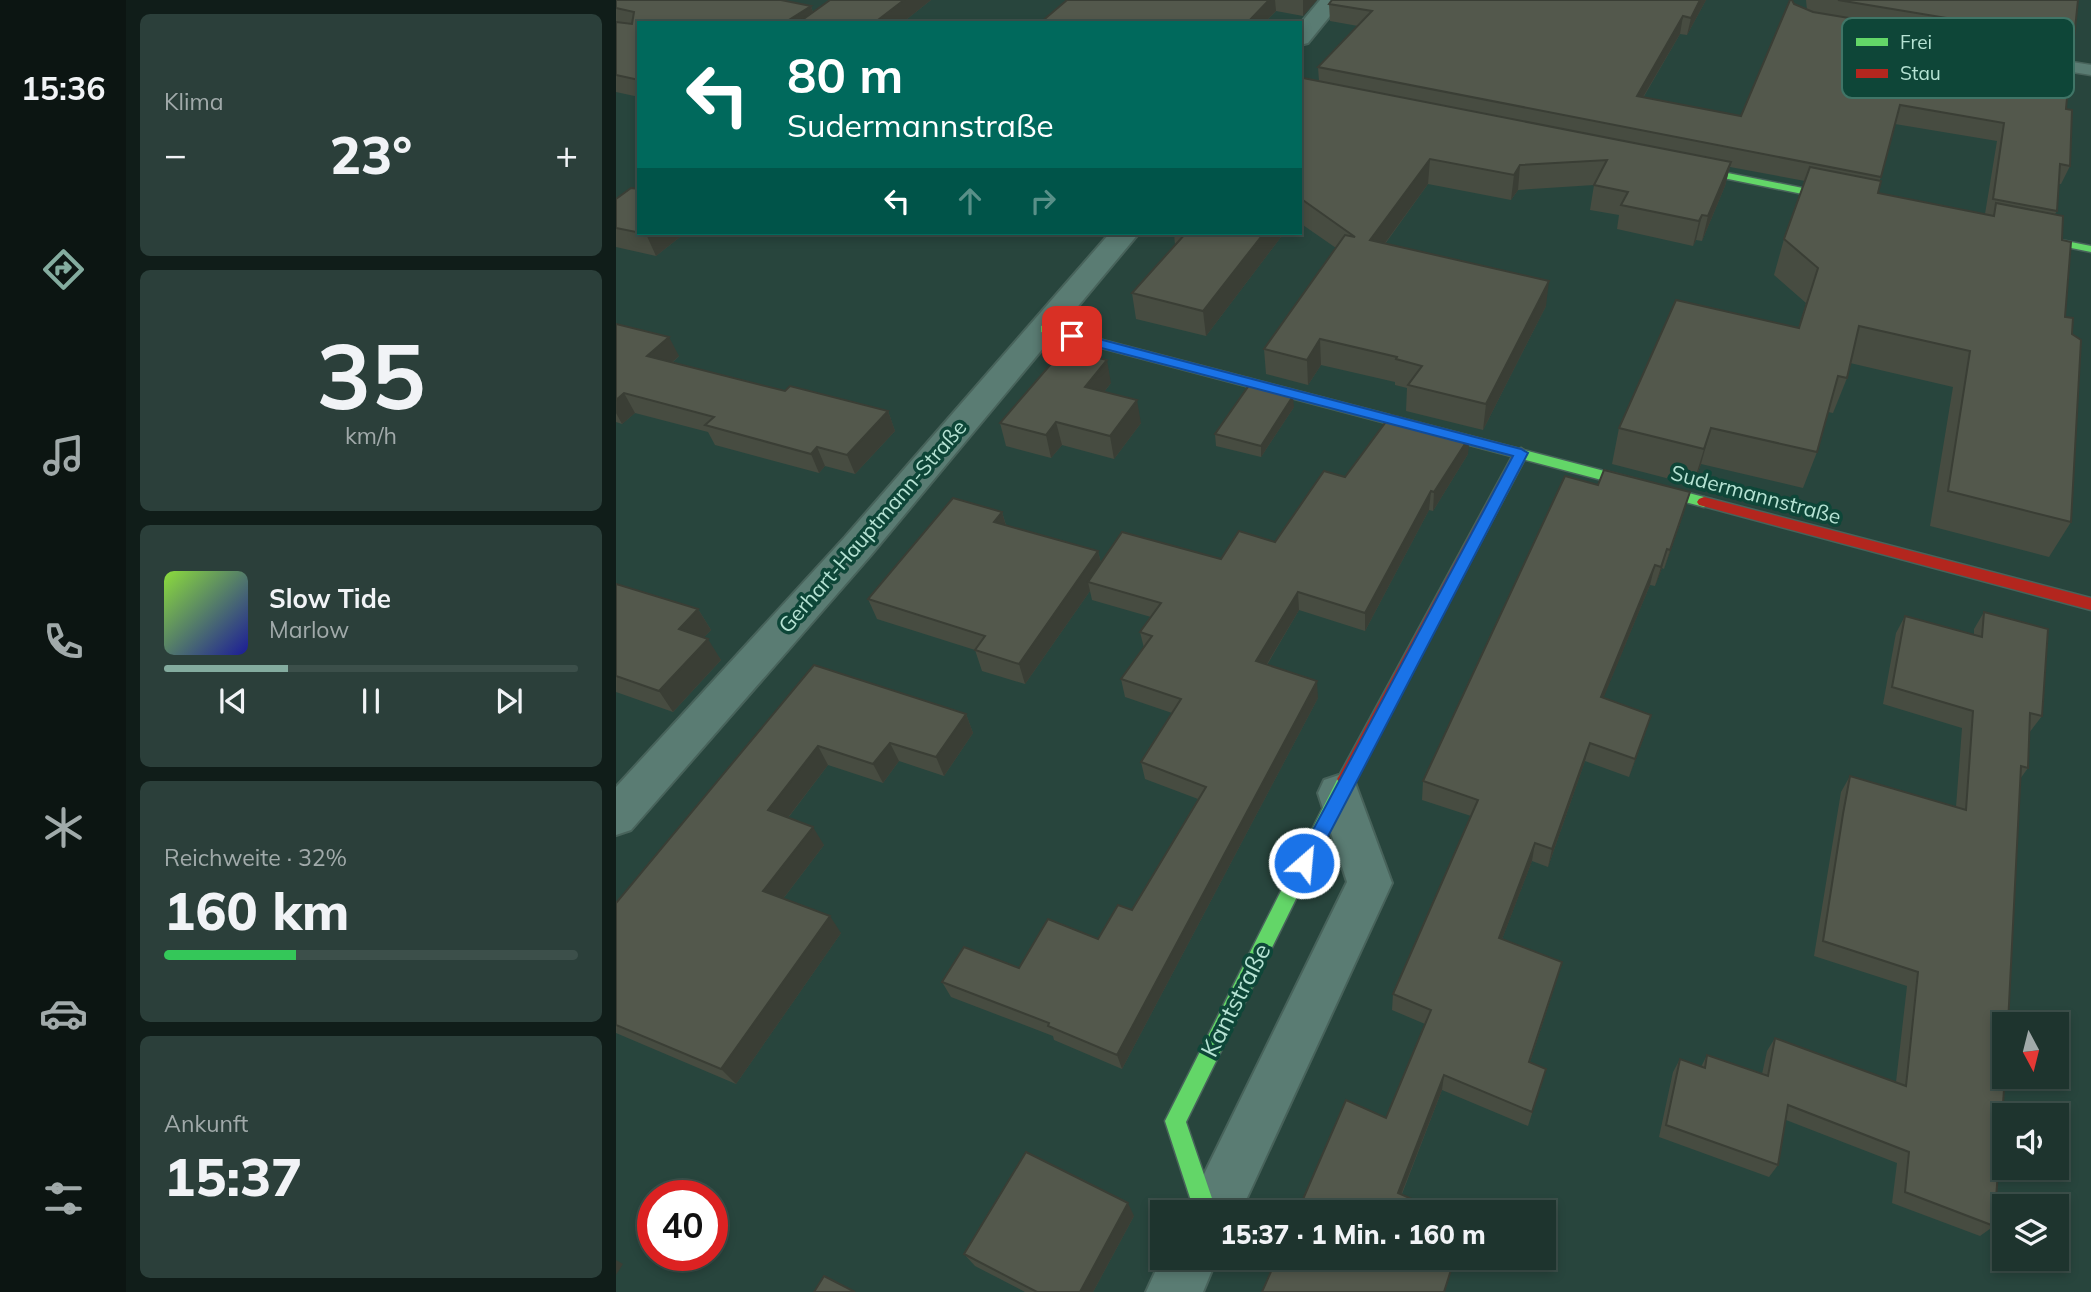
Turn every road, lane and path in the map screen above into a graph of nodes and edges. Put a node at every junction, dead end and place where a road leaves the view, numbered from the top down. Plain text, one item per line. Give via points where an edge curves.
1 (1332, 0) edge
2 (1302, 36) edge
3 (1657, 162) edge
4 (1863, 203) edge
5 (2000, 231) edge
6 (1123, 235) edge
7 (2091, 249) edge
8 (1045, 329) junction
9 (1521, 453) junction
10 (2091, 604) edge
11 (1339, 793) junction
12 (616, 817) edge
13 (1202, 1200) edge
14 (1218, 1200) edge
15 (1185, 1270) edge
16 (1174, 1292) edge

1 - 2 street
3 - 4 street
5 - 7 street
6 - 8 street, Gerhart-Hauptmann-Straße
8 - 9 street, Sudermannstraße
8 - 12 street, Gerhart-Hauptmann-Straße
9 - 10 street, Sudermannstraße
9 - 11 street, Kantstraße
11 - 13 street, Kantstraße via 1175,1121
11 - 14 street via 1370,883
15 - 16 street

